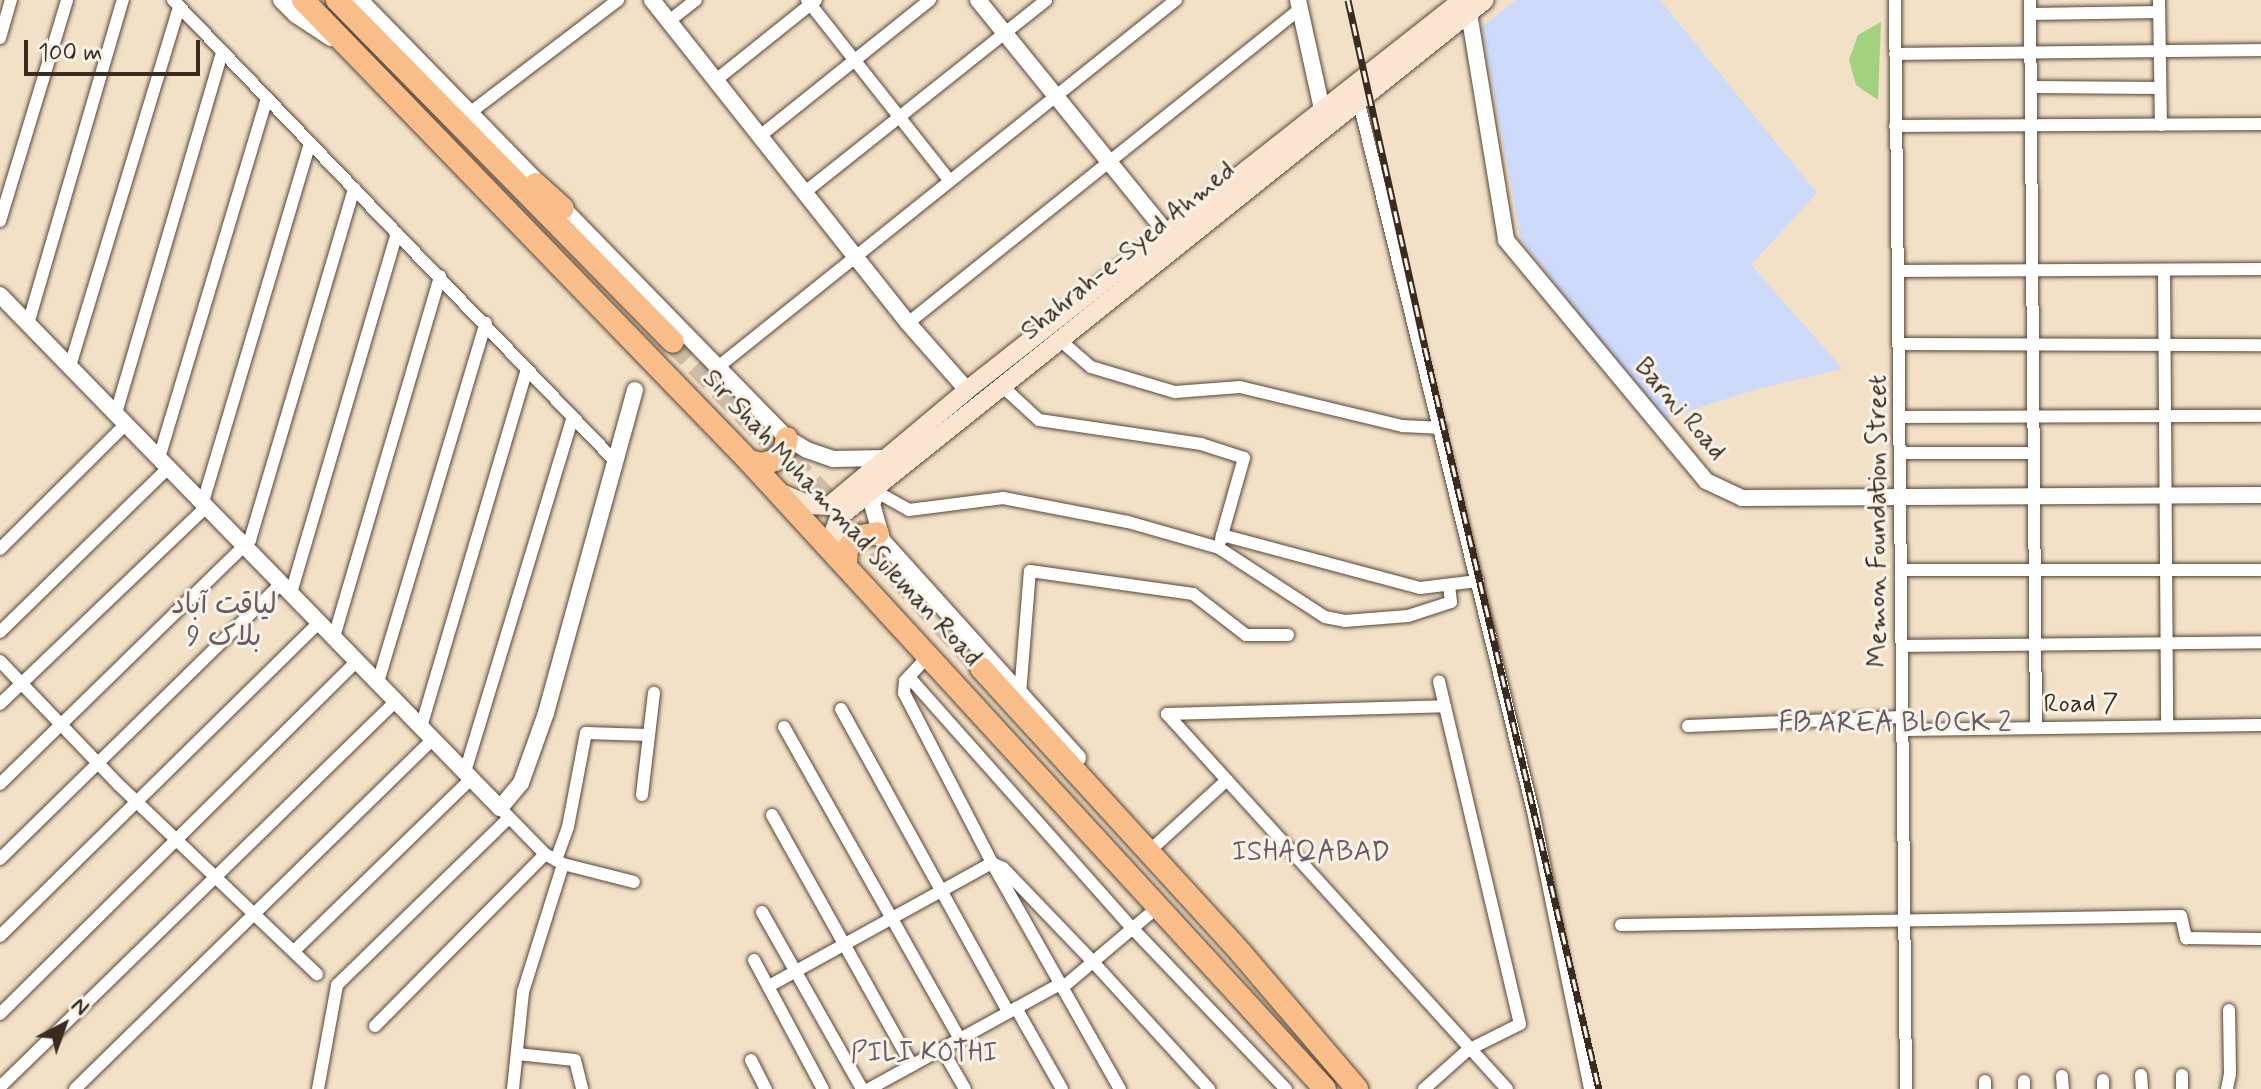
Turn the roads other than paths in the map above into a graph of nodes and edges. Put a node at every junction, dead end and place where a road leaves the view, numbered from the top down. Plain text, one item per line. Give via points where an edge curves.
1 (11, 0) edge
2 (67, 0) edge
3 (123, 0) edge
4 (281, 0) edge
5 (303, 0) edge
6 (337, 0) edge
7 (350, 0) edge
8 (360, 0) edge
9 (618, 0) edge
10 (652, 0) edge
11 (696, 0) edge
12 (930, 0) edge
13 (978, 0) edge
14 (1046, 0) edge
15 (1152, 0) edge
16 (1176, 0) edge
17 (1485, 0) edge
18 (1895, 0) edge
19 (2030, 0) edge
20 (811, 1) edge
21 (176, 3) edge
22 (1300, 4) edge
23 (1463, 5) edge
24 (2159, 6) edge
25 (1161, 12) junction
26 (2030, 14) junction
27 (669, 21) junction
28 (1004, 33) junction
29 (0, 38) edge
30 (2261, 50) edge
31 (222, 52) junction
32 (2031, 52) junction
33 (2160, 53) junction
34 (356, 54) junction
35 (1895, 54) junction
36 (855, 61) junction
37 (409, 74) junction
38 (716, 80) junction
39 (2032, 87) junction
40 (2160, 88) junction
41 (1356, 93) junction
42 (1055, 95) junction
43 (267, 98) junction
44 (1322, 109) junction
45 (445, 110) junction
46 (471, 112) junction
47 (899, 117) junction
48 (2261, 124) edge
49 (2161, 125) junction
50 (1895, 126) junction
51 (2032, 127) junction
52 (760, 136) junction
53 (310, 143) junction
54 (1109, 162) junction
55 (949, 180) junction
56 (354, 188) junction
57 (805, 192) junction
58 (563, 208) junction
59 (0, 221) edge
60 (397, 233) junction
61 (1167, 233) junction
62 (855, 255) junction
63 (2261, 269) edge
64 (2031, 270) junction
65 (2164, 270) junction
66 (1898, 271) junction
67 (440, 276) junction
68 (0, 295) edge
69 (486, 323) junction
70 (908, 323) junction
71 (28, 324) junction
72 (1060, 340) junction
73 (673, 342) tunnel mouth
74 (1899, 344) junction
75 (2032, 345) junction
76 (2164, 345) junction
77 (2261, 345) edge
78 (70, 366) junction
79 (718, 367) junction
80 (527, 369) junction
81 (1002, 386) junction
82 (635, 390) dead end
83 (967, 390) junction
84 (2261, 416) edge
85 (573, 417) junction
86 (1901, 417) junction
87 (2165, 417) junction
88 (121, 418) junction
89 (2034, 418) junction
90 (1441, 428) junction
91 (787, 438) junction
92 (1901, 453) junction
93 (2034, 453) junction
94 (886, 458) junction
95 (615, 461) junction
96 (749, 461) junction
97 (164, 462) junction
98 (881, 484) junction
99 (779, 492) junction
100 (2261, 495) edge
101 (2165, 496) junction
102 (2035, 498) junction
103 (1902, 499) junction
104 (205, 504) junction
105 (878, 533) junction
106 (1222, 535) junction
107 (244, 547) junction
108 (1219, 548) junction
109 (0, 549) edge
110 (843, 561) junction
111 (1902, 570) junction
112 (2261, 570) edge
113 (2036, 571) junction
114 (2166, 571) junction
115 (1478, 581) junction
116 (1449, 585) junction
117 (286, 588) junction
118 (320, 622) junction
119 (0, 632) edge
120 (1288, 635) dead end
121 (334, 637) junction
122 (2036, 642) junction
123 (2261, 642) edge
124 (2166, 644) junction
125 (1902, 646) junction
126 (930, 654) junction
127 (0, 661) edge
128 (357, 661) junction
129 (981, 668) tunnel mouth
130 (909, 677) junction
131 (1439, 681) dead end
132 (378, 682) junction
133 (21, 683) junction
134 (654, 693) dead end
135 (1020, 694) junction
136 (396, 701) junction
137 (0, 704) edge
138 (1445, 706) junction
139 (841, 709) dead end
140 (61, 724) junction
141 (1902, 724) junction
142 (2261, 725) edge
143 (1688, 726) dead end
144 (2167, 726) junction
145 (784, 727) dead end
146 (2036, 728) junction
147 (427, 733) junction
148 (648, 735) junction
149 (98, 763) junction
150 (468, 776) junction
151 (1227, 780) junction
152 (0, 784) edge
153 (642, 795) dead end
154 (138, 802) junction
155 (505, 813) junction
156 (772, 815) dead end
157 (177, 838) junction
158 (1156, 845) junction
159 (0, 859) edge
160 (555, 859) junction
161 (992, 863) junction
162 (215, 877) junction
163 (634, 882) dead end
164 (941, 891) junction
165 (1159, 906) junction
166 (762, 912) dead end
167 (254, 914) junction
168 (892, 918) junction
169 (1904, 918) junction
170 (1621, 925) dead end
171 (1134, 930) junction
172 (0, 936) edge
173 (2261, 939) edge
174 (846, 944) junction
175 (294, 951) junction
176 (1241, 953) junction
177 (754, 960) dead end
178 (1094, 963) junction
179 (796, 971) junction
180 (317, 974) dead end
181 (769, 986) junction
182 (1061, 986) junction
183 (1012, 1010) junction
184 (2229, 1010) dead end
185 (0, 1014) edge
186 (375, 1026) dead end
187 (960, 1039) junction
188 (942, 1049) junction
189 (1468, 1050) junction
190 (517, 1054) junction
191 (751, 1060) dead end
192 (912, 1065) junction
193 (2141, 1075) dead end
194 (2182, 1075) dead end
195 (0, 1087) edge
196 (1280, 1087) edge
197 (75, 1089) edge
198 (318, 1089) edge
199 (513, 1089) edge
200 (582, 1089) edge
201 (766, 1089) edge
202 (823, 1089) edge
203 (862, 1089) edge
204 (870, 1089) edge
205 (965, 1089) edge
206 (1062, 1089) edge
207 (1120, 1089) edge
208 (1209, 1089) edge
209 (1325, 1089) edge
210 (1357, 1089) edge
211 (1424, 1089) edge
212 (1507, 1089) edge
213 (1590, 1089) edge
214 (1906, 1089) edge
215 (2142, 1089) edge
216 (2182, 1089) edge
217 (2227, 1089) edge

1 - 29 street
2 - 59 street
3 - 71 street
4 - 34 street
5 - 34 highway, Sir Shah Muhammad Suleman Road
6 - 37 highway
7 - 37 highway
8 - 46 street
9 - 46 street
10 - 27 street
11 - 27 street
12 - 36 street
13 - 28 street
14 - 28 street
15 - 25 street
16 - 25 street
17 - 23 main road, Shahrah-e-Syed Ahmed
18 - 35 street, Memon Foundation Street
19 - 26 street
20 - 36 street
20 - 38 street
21 - 31 street
21 - 78 street
22 - 44 street
22 - 54 street
23 - 41 main road, Shahrah-e-Syed Ahmed
23 - 103 street, Barni Road via 1506,240 1706,481 1742,498
24 - 26 street
24 - 33 street
25 - 42 street
26 - 32 street
27 - 38 street
28 - 42 street
28 - 47 street
30 - 33 street
31 - 43 street
31 - 88 street
32 - 33 street
32 - 35 street
32 - 39 street
33 - 40 street
34 - 96 highway, Sir Shah Muhammad Suleman Road
35 - 50 street, Memon Foundation Street
36 - 47 street
36 - 52 street
37 - 45 highway
38 - 52 street
39 - 40 street
39 - 51 street
40 - 49 street
41 - 44 main road, Shahrah-e-Syed Ahmed
41 - 72 main road, Shahrah-e-Syed Ahmed
41 - 90 street
42 - 54 street
42 - 55 street
43 - 53 street
43 - 97 street
44 - 61 main road, Shahrah-e-Syed Ahmed
45 - 58 highway
45 - 73 highway
46 - 58 street
47 - 55 street
47 - 57 street
48 - 49 street
49 - 51 street
50 - 51 street
50 - 66 street, Memon Foundation Street
51 - 64 street
52 - 57 street
53 - 56 street
53 - 104 street
54 - 61 street
54 - 70 street
55 - 62 street
56 - 60 street
56 - 107 street
57 - 62 street
58 - 79 street
60 - 67 street
60 - 117 street
61 - 83 main road, Shahrah-e-Syed Ahmed
62 - 70 street
62 - 79 street
63 - 65 street
64 - 65 street
64 - 66 street
64 - 75 street
65 - 76 street
66 - 74 street, Memon Foundation Street
67 - 69 street
67 - 121 street
68 - 71 street
69 - 80 street
69 - 132 street
70 - 83 street
71 - 78 street
72 - 81 main road, Shahrah-e-Syed Ahmed
72 - 90 street via 1091,367 1175,392 1240,387 1403,426
74 - 75 street
74 - 86 street, Memon Foundation Street
75 - 76 street
75 - 89 street
76 - 77 street
76 - 87 street
78 - 88 street
79 - 91 street
80 - 85 street
80 - 147 street
81 - 98 main road, Shahrah-e-Syed Ahmed
81 - 106 street via 1039,420 1201,444 1244,458
82 - 95 street
83 - 94 main road, Shahrah-e-Syed Ahmed
84 - 87 street
85 - 95 street
85 - 150 street
86 - 89 street
86 - 92 street, Memon Foundation Street
87 - 89 street
87 - 101 street
88 - 97 street
88 - 109 street
89 - 93 street
90 - 115 street
91 - 94 street via 833,459
91 - 96 highway via 775,460
92 - 93 street
92 - 103 street, Memon Foundation Street
93 - 102 street
94 - 99 main road, Shahrah-e-Syed Ahmed via 829,506 810,505
95 - 155 street via 546,713
96 - 99 highway, Sir Shah Muhammad Suleman Road
97 - 104 street
97 - 119 street
98 - 105 street via 872,504
98 - 108 street via 909,510 1003,498 1128,522
98 - 110 main road, Shahrah-e-Syed Ahmed via 839,517 834,531
99 - 110 highway, Sir Shah Muhammad Suleman Road
100 - 101 street, Barni Road
101 - 102 street, Barni Road
101 - 114 street
102 - 103 street, Barni Road
102 - 113 street
103 - 111 street, Memon Foundation Street
104 - 107 street
104 - 133 street
105 - 110 highway via 856,537
105 - 135 street
106 - 108 street
106 - 116 street via 1420,588
107 - 117 street
107 - 140 street
108 - 116 street via 1325,617 1345,621 1408,616 1451,602
110 - 126 highway, Sir Shah Muhammad Suleman Road
111 - 113 street
111 - 125 street, Memon Foundation Street
112 - 114 street
113 - 114 street
113 - 122 street
114 - 124 street
115 - 116 street
115 - 213 street via 1533,811
117 - 118 street
117 - 149 street
118 - 121 street
118 - 154 street
120 - 135 street via 1246,635 1193,594 1030,571
121 - 128 street
122 - 124 street
122 - 125 street
122 - 146 street
123 - 124 street
124 - 144 street
125 - 141 street, Memon Foundation Street
126 - 130 street
126 - 165 highway, Sir Shah Muhammad Suleman Road
127 - 133 street
128 - 132 street
128 - 157 street
129 - 176 highway, Sir Shah Muhammad Suleman Road
130 - 161 street via 904,693
130 - 171 street
131 - 138 street
132 - 136 street
133 - 137 street
133 - 140 street
134 - 148 street
135 - 158 street
136 - 147 street
136 - 162 street
138 - 151 street via 1167,714
138 - 189 street via 1520,1019 1517,1027
139 - 164 street
140 - 149 street
140 - 152 street
141 - 143 street, Road 7
141 - 146 street, Road 7
141 - 169 street, Memon Foundation Street
142 - 144 street, Road 7
144 - 146 street, Road 7
145 - 168 street
147 - 150 street
147 - 167 street
148 - 153 street
148 - 160 street via 586,733 568,827
149 - 154 street
149 - 159 street
150 - 155 street
150 - 175 street
151 - 158 street
151 - 189 street
154 - 157 street
154 - 172 street
155 - 160 street
155 - 198 street via 337,985
156 - 174 street
157 - 162 street
157 - 185 street
158 - 176 street
160 - 163 street
160 - 186 street
160 - 190 street via 523,992
161 - 164 street
161 - 178 street via 1003,868
161 - 182 street
162 - 167 street
162 - 195 street
164 - 168 street
164 - 183 street
165 - 171 street
165 - 209 highway, Sir Shah Muhammad Suleman Road
166 - 179 street
167 - 175 street
167 - 197 street
168 - 174 street
168 - 187 street
169 - 170 street
169 - 173 street via 2181,916 2186,938
169 - 214 street, Memon Foundation Street
171 - 178 street
171 - 196 street
174 - 179 street
174 - 192 street
175 - 180 street
176 - 210 highway, Sir Shah Muhammad Suleman Road
177 - 181 street
178 - 182 street
178 - 208 street
179 - 181 street
179 - 203 street
181 - 202 street
182 - 183 street
182 - 207 street
183 - 187 street
183 - 206 street
184 - 217 street
187 - 188 street
188 - 192 street
188 - 205 street
189 - 211 street
189 - 212 street
190 - 199 street
190 - 200 street via 575,1060
191 - 201 street
192 - 204 street
193 - 215 street
194 - 216 street

